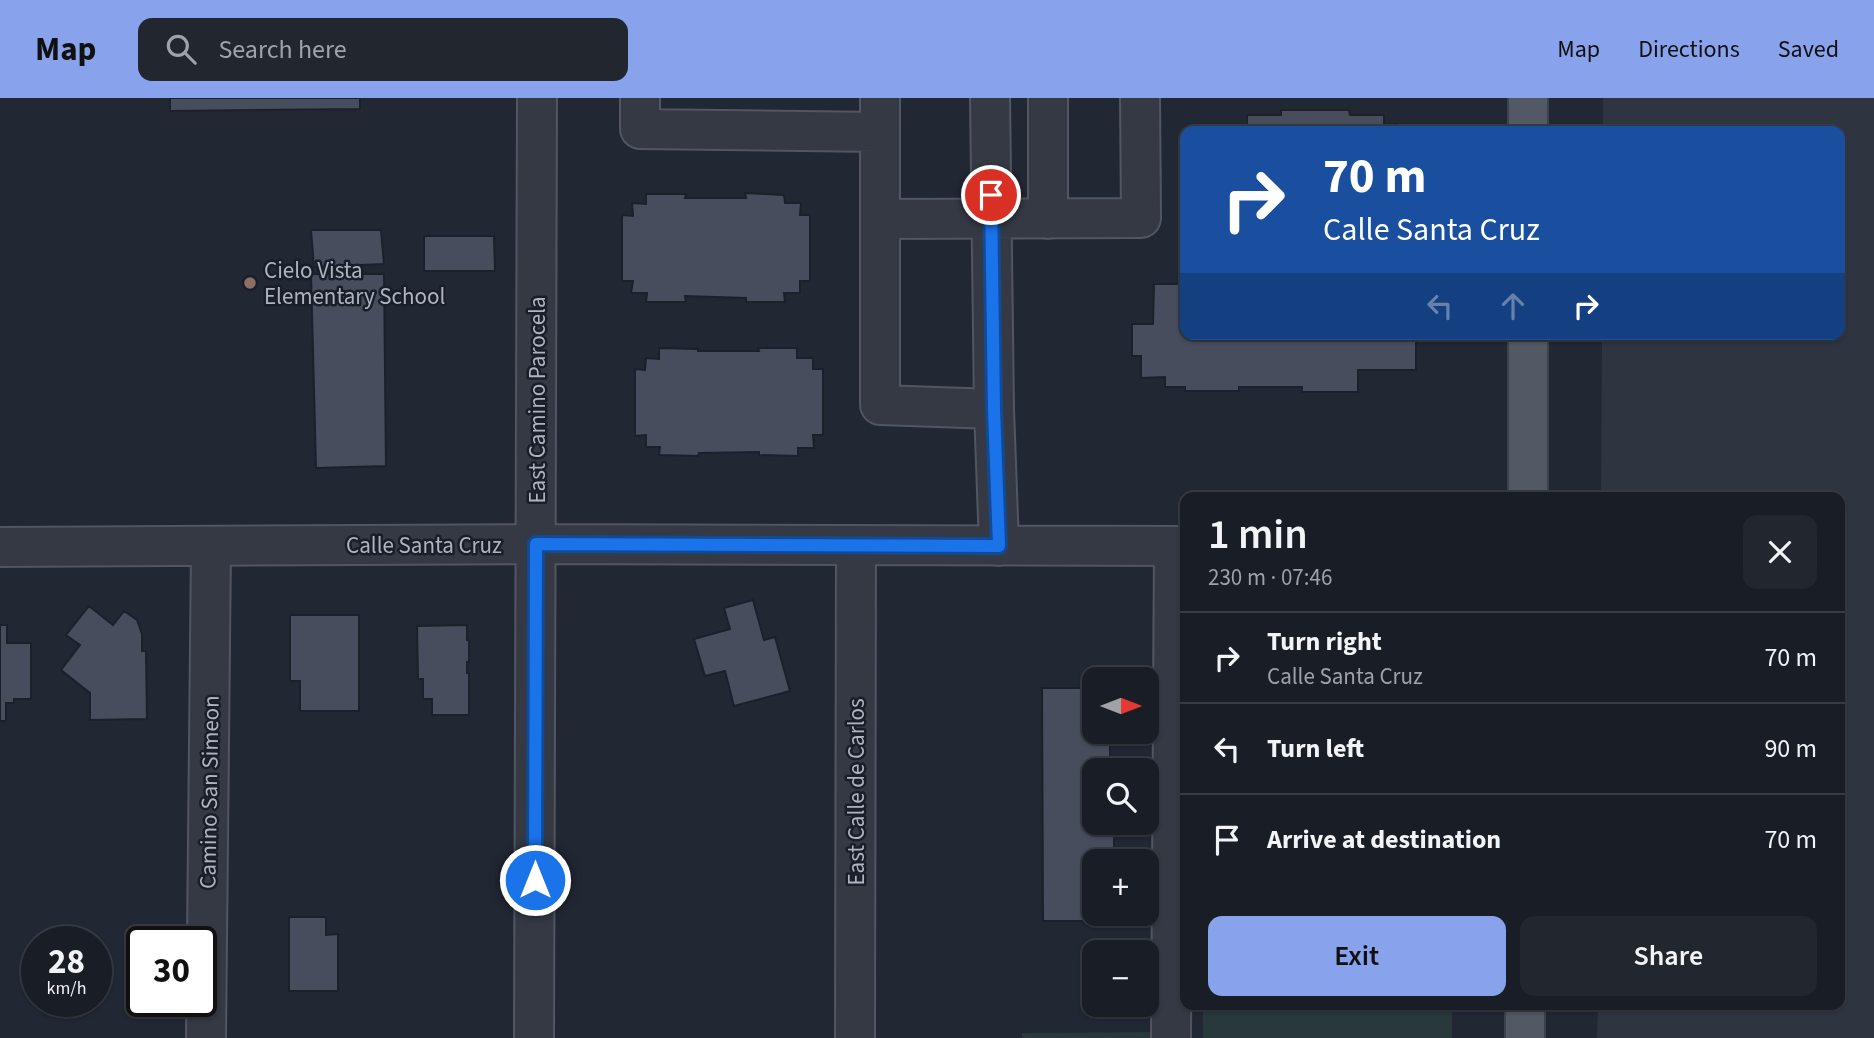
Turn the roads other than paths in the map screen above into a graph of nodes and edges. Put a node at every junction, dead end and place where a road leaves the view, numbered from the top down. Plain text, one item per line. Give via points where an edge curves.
1 (537, 98) edge
2 (640, 98) edge
3 (990, 98) edge
4 (1048, 98) edge
5 (1140, 98) edge
6 (1528, 98) edge
7 (880, 115) edge
8 (1528, 126) edge
9 (880, 219) junction
10 (1048, 219) junction
11 (992, 220) junction
12 (1528, 340) edge
13 (994, 409) junction
14 (1528, 492) edge
15 (536, 544) junction
16 (211, 546) junction
17 (856, 546) junction
18 (999, 546) junction
19 (1180, 546) edge
20 (0, 547) edge
21 (1525, 1010) edge
22 (206, 1038) edge
23 (534, 1038) edge
24 (855, 1038) edge
25 (1171, 1038) edge
26 (1525, 1038) edge

1 - 15 street, East Camino Parocela
2 - 7 street via 640,129
3 - 11 street
4 - 10 street
5 - 10 street via 1141,218
6 - 8 main road
7 - 9 street
9 - 11 street
9 - 13 street via 880,405
10 - 11 street
11 - 13 street
12 - 14 main road
13 - 18 street
15 - 16 street, Calle Santa Cruz
15 - 17 street, Calle Santa Cruz
15 - 23 street, East Camino Parocela
16 - 20 street, Calle Santa Cruz
16 - 22 street, Camino San Simeon
17 - 18 street, Calle Santa Cruz
17 - 24 street, East Calle de Carlos
18 - 19 street, Calle Santa Cruz
19 - 25 street
21 - 26 main road

